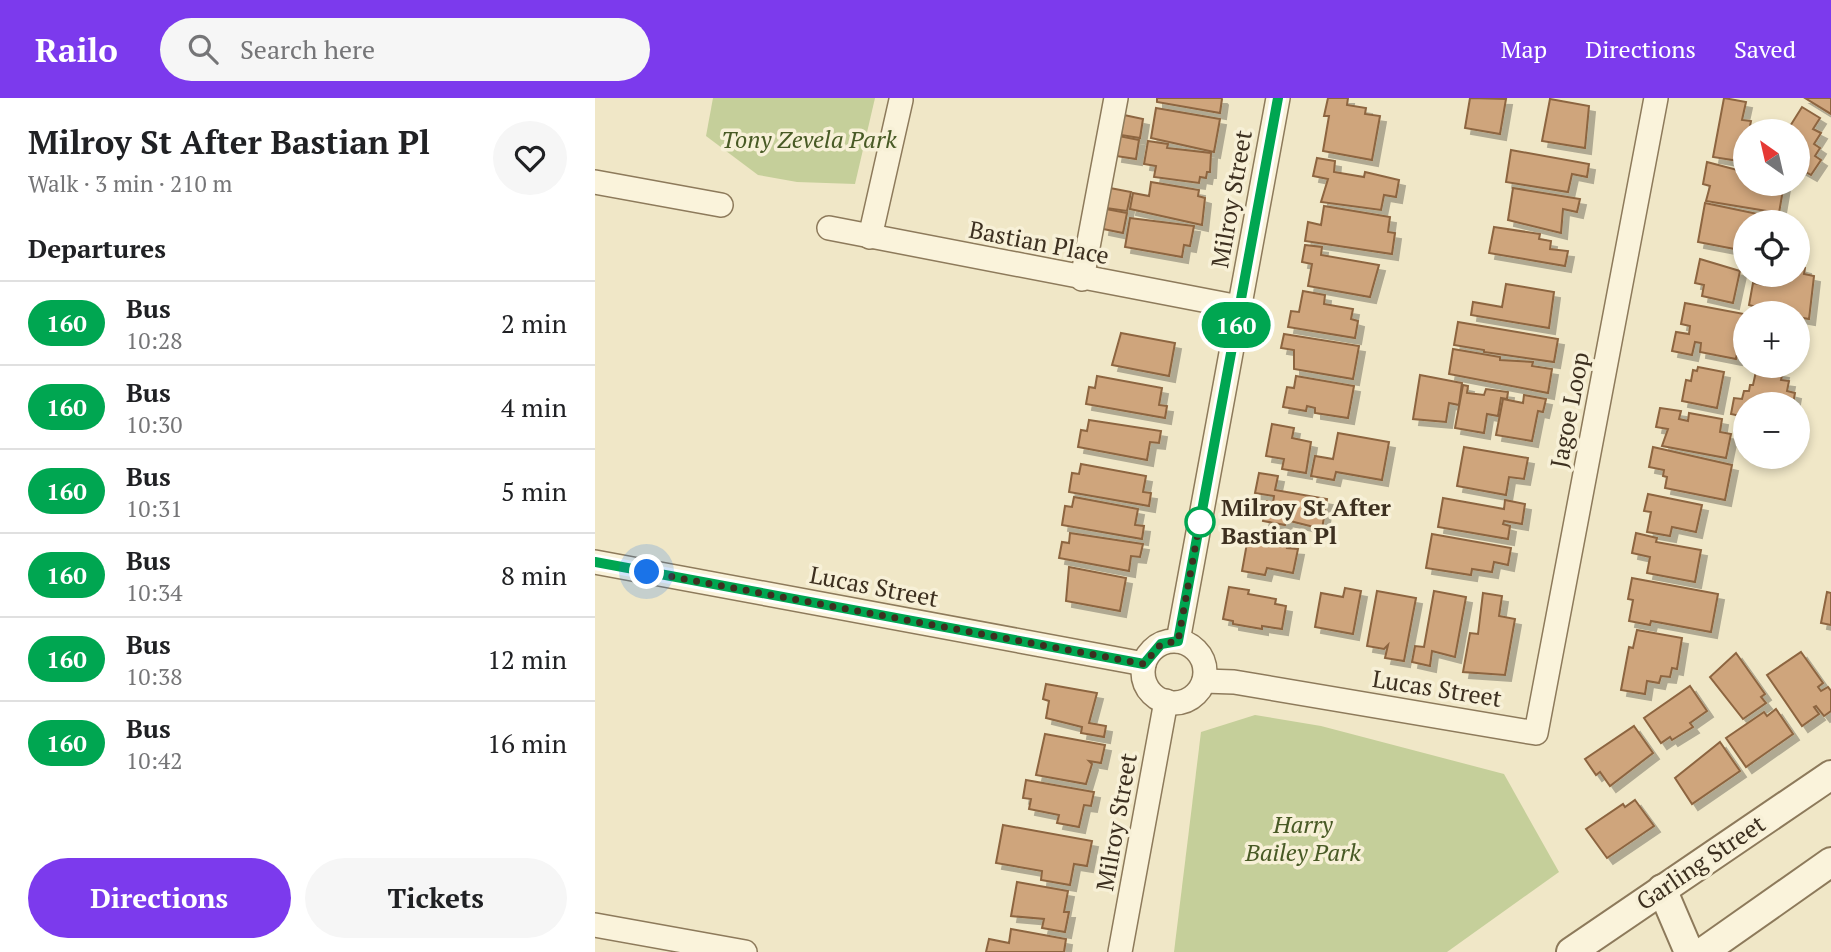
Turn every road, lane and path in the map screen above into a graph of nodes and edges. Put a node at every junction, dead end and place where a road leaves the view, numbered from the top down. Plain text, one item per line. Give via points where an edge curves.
1 (1116, 98) edge
2 (1277, 98) edge
3 (1656, 98) edge
4 (901, 100) dead end
5 (595, 182) edge
6 (721, 205) dead end
7 (829, 228) dead end
8 (870, 237) junction
9 (1082, 279) junction
10 (1239, 307) junction
11 (595, 562) edge
12 (1178, 641) junction
13 (1144, 664) junction
14 (1204, 681) junction
15 (1166, 701) junction
16 (1536, 733) joint
17 (1831, 775) edge
18 (1831, 862) edge
19 (1662, 889) junction
20 (595, 925) edge
21 (745, 952) edge
22 (1120, 952) edge
23 (1571, 952) edge
24 (1689, 952) edge
25 (1703, 952) edge

1 - 9 street
2 - 10 street, Milroy Street
3 - 16 street, Jagoe Loop
4 - 8 street
5 - 6 street
7 - 8 street, Bastian Place
8 - 9 street, Bastian Place
9 - 10 street, Bastian Place
10 - 12 street, Milroy Street
11 - 13 street, Lucas Street
12 - 13 street via 1161,644
12 - 14 street via 1201,655
13 - 15 street via 1147,687
14 - 15 street via 1193,697
14 - 16 street, Lucas Street via 1234,682
15 - 22 street, Milroy Street
17 - 19 street, Garling Street
18 - 25 street
19 - 23 street, Garling Street
19 - 24 street
20 - 21 street

